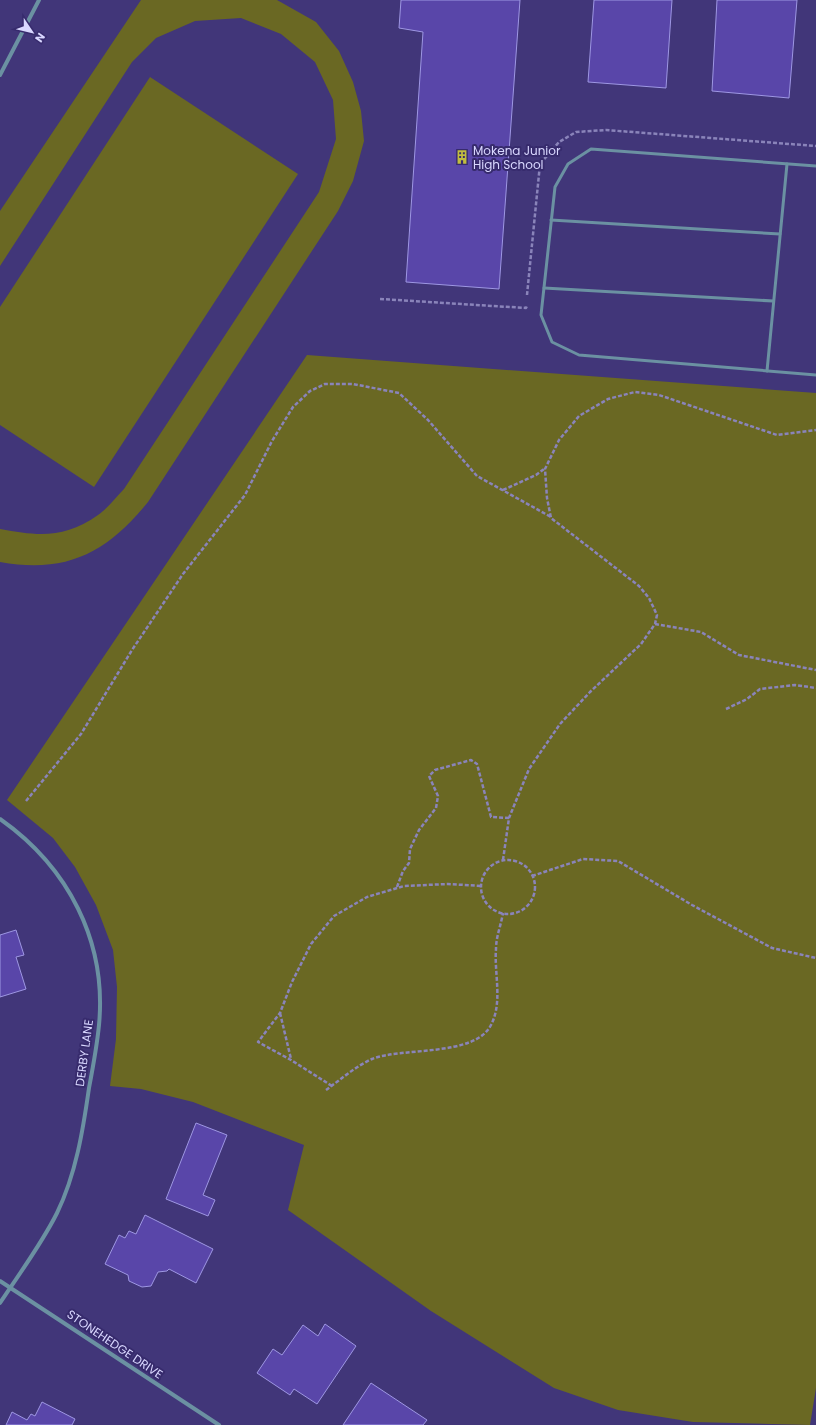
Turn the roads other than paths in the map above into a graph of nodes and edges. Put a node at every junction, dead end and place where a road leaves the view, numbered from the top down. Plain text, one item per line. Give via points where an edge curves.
1 (39, 0) edge
2 (0, 75) edge
3 (787, 164) junction
4 (816, 166) edge
5 (551, 220) junction
6 (780, 234) junction
7 (544, 288) junction
8 (774, 301) junction
9 (767, 371) junction
10 (816, 375) edge
11 (0, 819) edge
12 (0, 1281) edge
13 (10, 1287) junction
14 (0, 1303) edge
15 (219, 1425) edge

1 - 2 street
3 - 4 lane
3 - 5 lane via 591,149 568,164 555,187
3 - 6 lane
5 - 6 lane
5 - 7 lane
6 - 8 lane
7 - 8 lane
7 - 9 lane via 541,315 552,342 578,355
8 - 9 lane
9 - 10 lane
11 - 13 street, DERBY LANE via 41,854 69,891 90,936 97,964 99,994 99,1024 78,1154 57,1213
12 - 13 street, STONEHEDGE DRIVE
13 - 14 street, DERBY LANE
13 - 15 street, STONEHEDGE DRIVE

